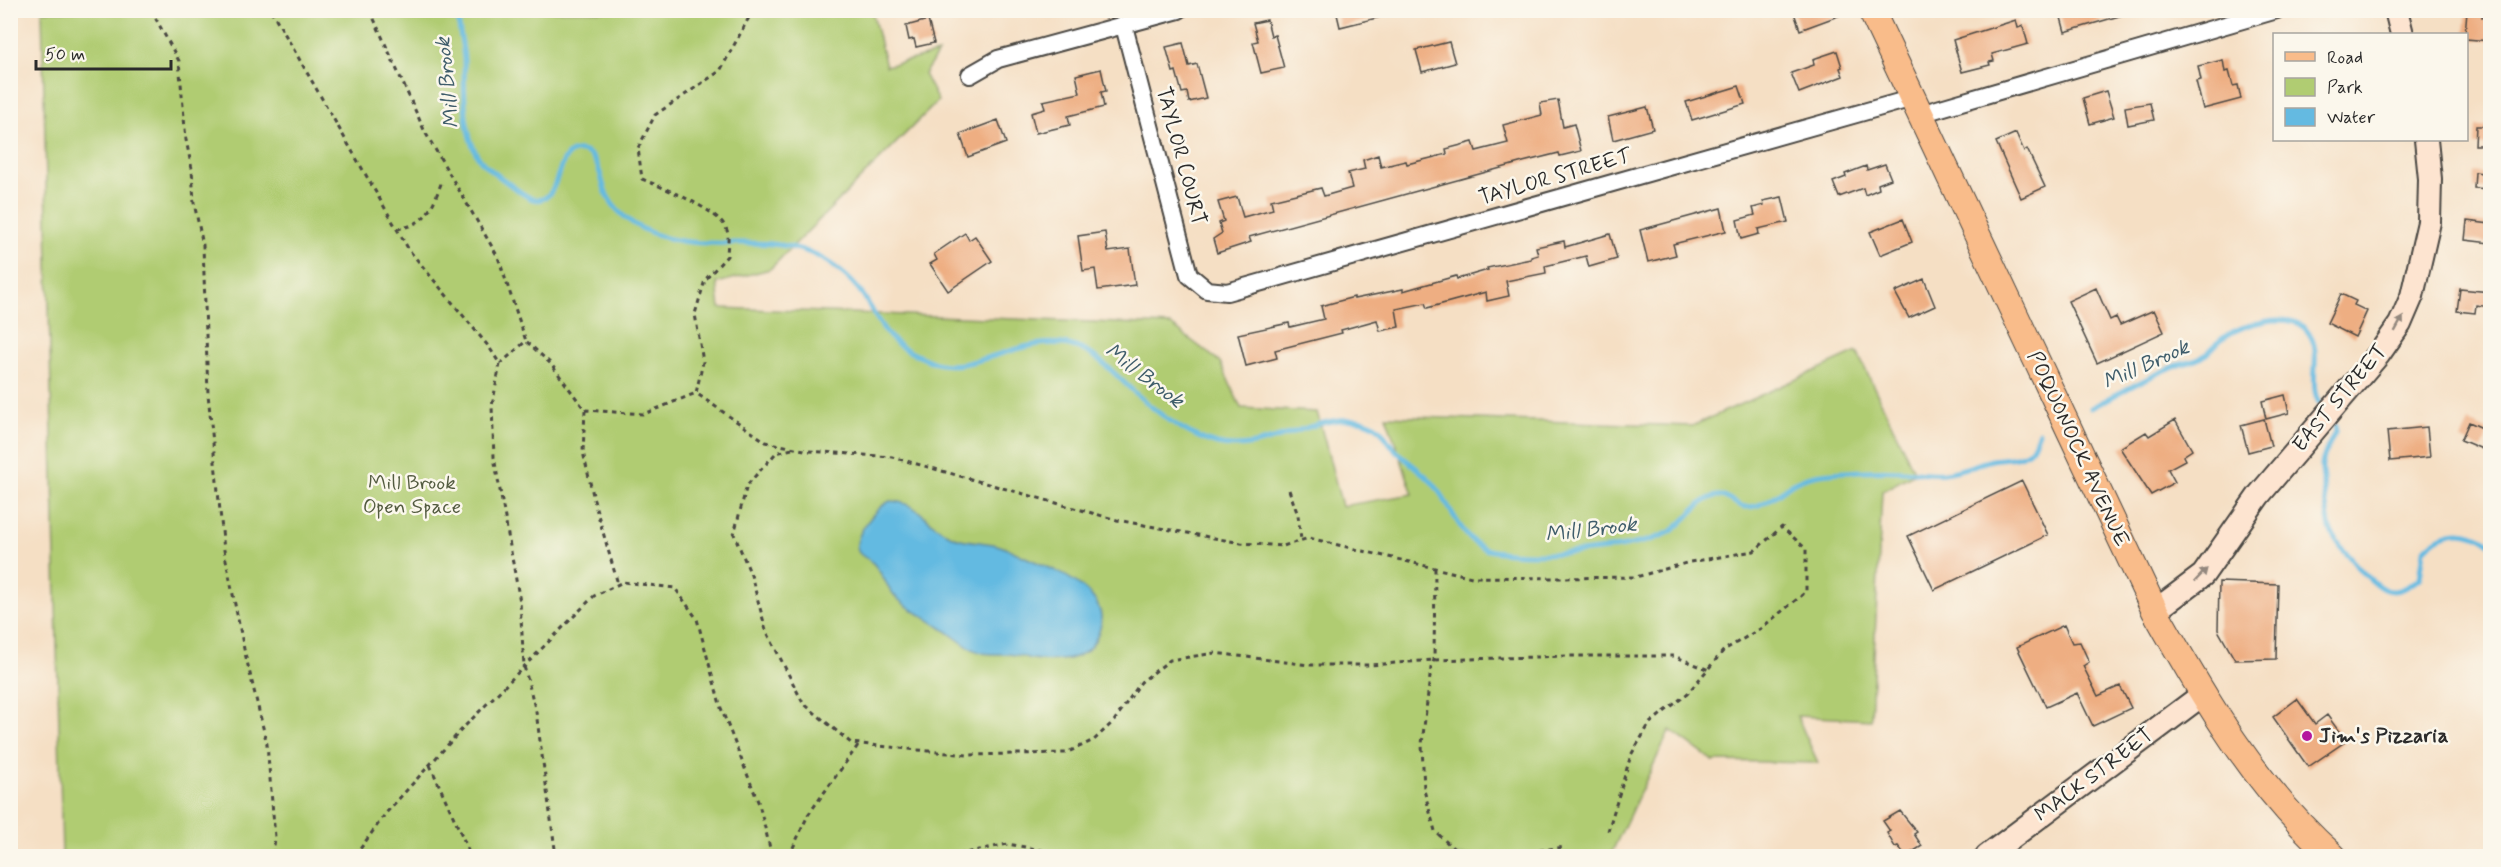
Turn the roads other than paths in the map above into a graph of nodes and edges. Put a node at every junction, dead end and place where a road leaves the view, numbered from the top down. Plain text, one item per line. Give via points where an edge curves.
1 (1179, 10) edge
2 (1871, 10) edge
3 (2277, 10) edge
4 (2396, 10) edge
5 (1124, 26) junction
6 (2402, 33) edge
7 (970, 75) dead end
8 (1917, 106) junction
9 (2426, 141) edge
10 (1207, 290) joint
11 (2155, 611) junction
12 (2202, 695) junction
13 (1987, 856) edge
14 (2333, 856) edge

1 - 5 street
2 - 8 main road, POQUONOCK AVENUE
3 - 8 street, TAYLOR STREET
4 - 6 street
5 - 7 street via 998,59
5 - 10 street, TAYLOR COURT via 1189,275
8 - 10 street, TAYLOR STREET via 1880,110 1227,292
8 - 11 main road, POQUONOCK AVENUE
11 -> 9 street, EAST STREET via 2204,575 2259,495 2400,324 2412,296 2429,222
11 - 12 main road, POQUONOCK AVENUE
12 - 13 street, MACK STREET
12 - 14 main road, POQUONOCK AVENUE via 2257,776

